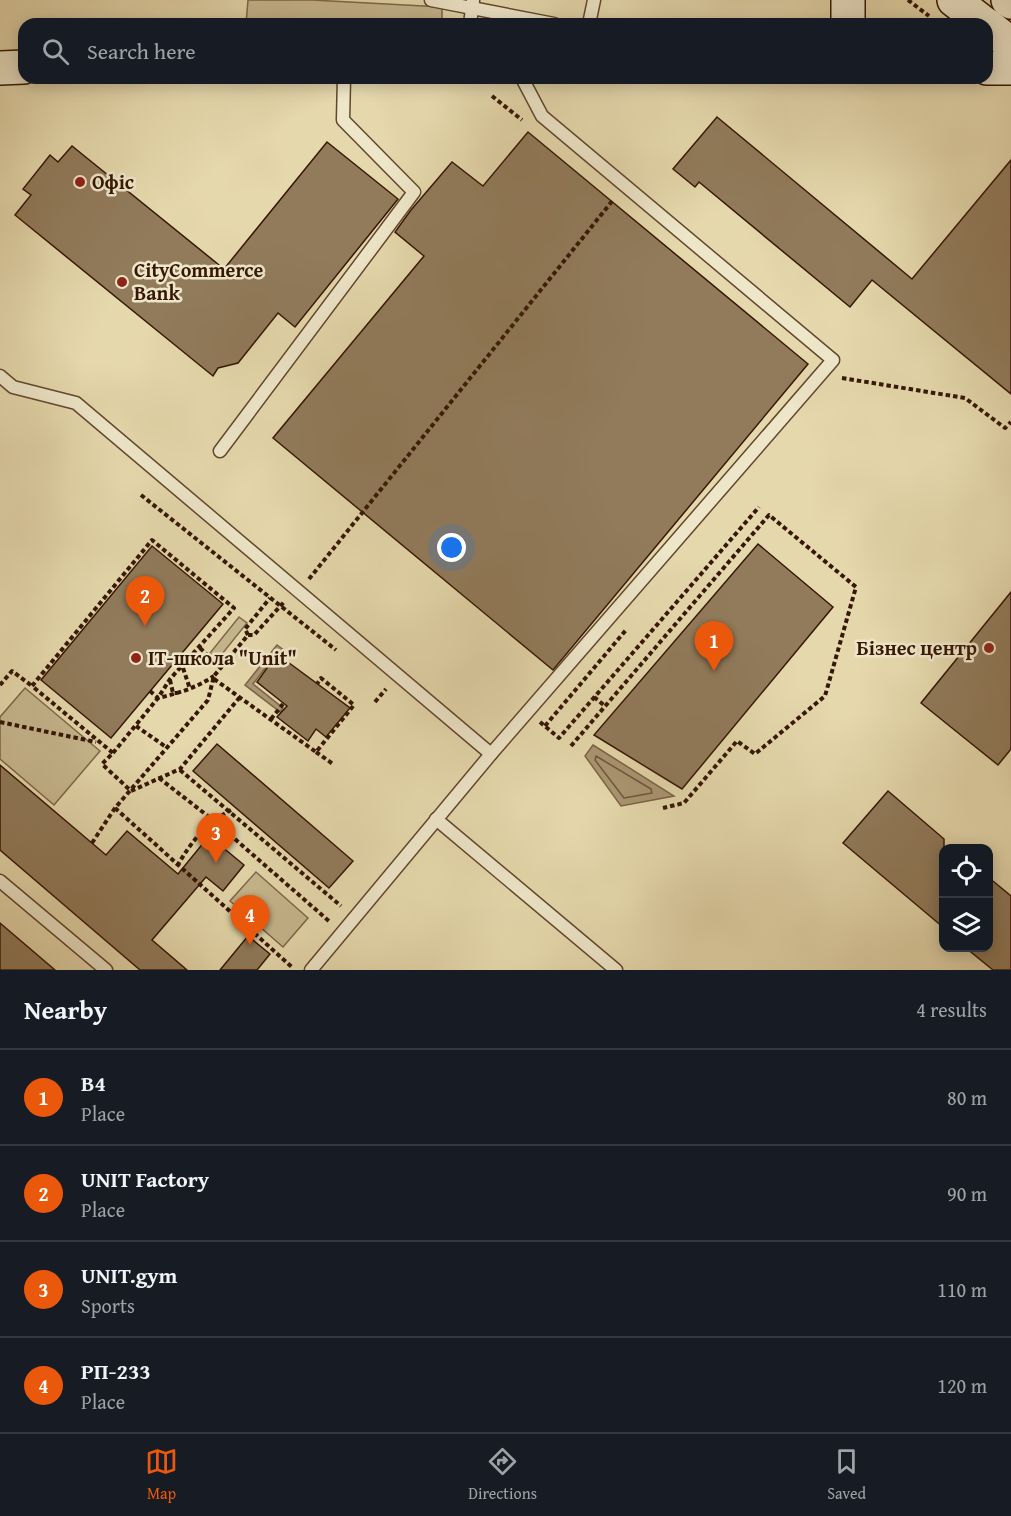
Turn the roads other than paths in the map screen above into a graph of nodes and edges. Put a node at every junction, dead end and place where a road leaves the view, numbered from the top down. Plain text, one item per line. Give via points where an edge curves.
1 (431, 0) edge
2 (594, 0) edge
3 (848, 0) edge
4 (473, 4) edge
5 (943, 9) edge
6 (530, 18) edge
7 (590, 18) edge
8 (848, 18) edge
9 (967, 18) edge
10 (993, 30) edge
11 (1011, 44) edge
12 (18, 67) edge
13 (0, 68) edge
14 (993, 68) edge
15 (1011, 68) edge
16 (344, 84) edge
17 (525, 84) edge
18 (0, 376) edge
19 (220, 451) dead end
20 (491, 754) junction
21 (436, 819) junction
22 (0, 881) edge
23 (106, 970) edge
24 (311, 970) edge
25 (616, 970) edge

1 - 4 lane
2 - 7 lane
3 - 8 street
4 - 6 lane
5 - 9 street
10 - 11 street
12 - 13 street
14 - 15 street
16 - 19 lane via 343,120 414,192
17 - 20 lane via 542,116 833,360
18 - 20 lane via 13,387 76,403
20 - 21 lane
21 - 24 lane
21 - 25 lane
22 - 23 lane

